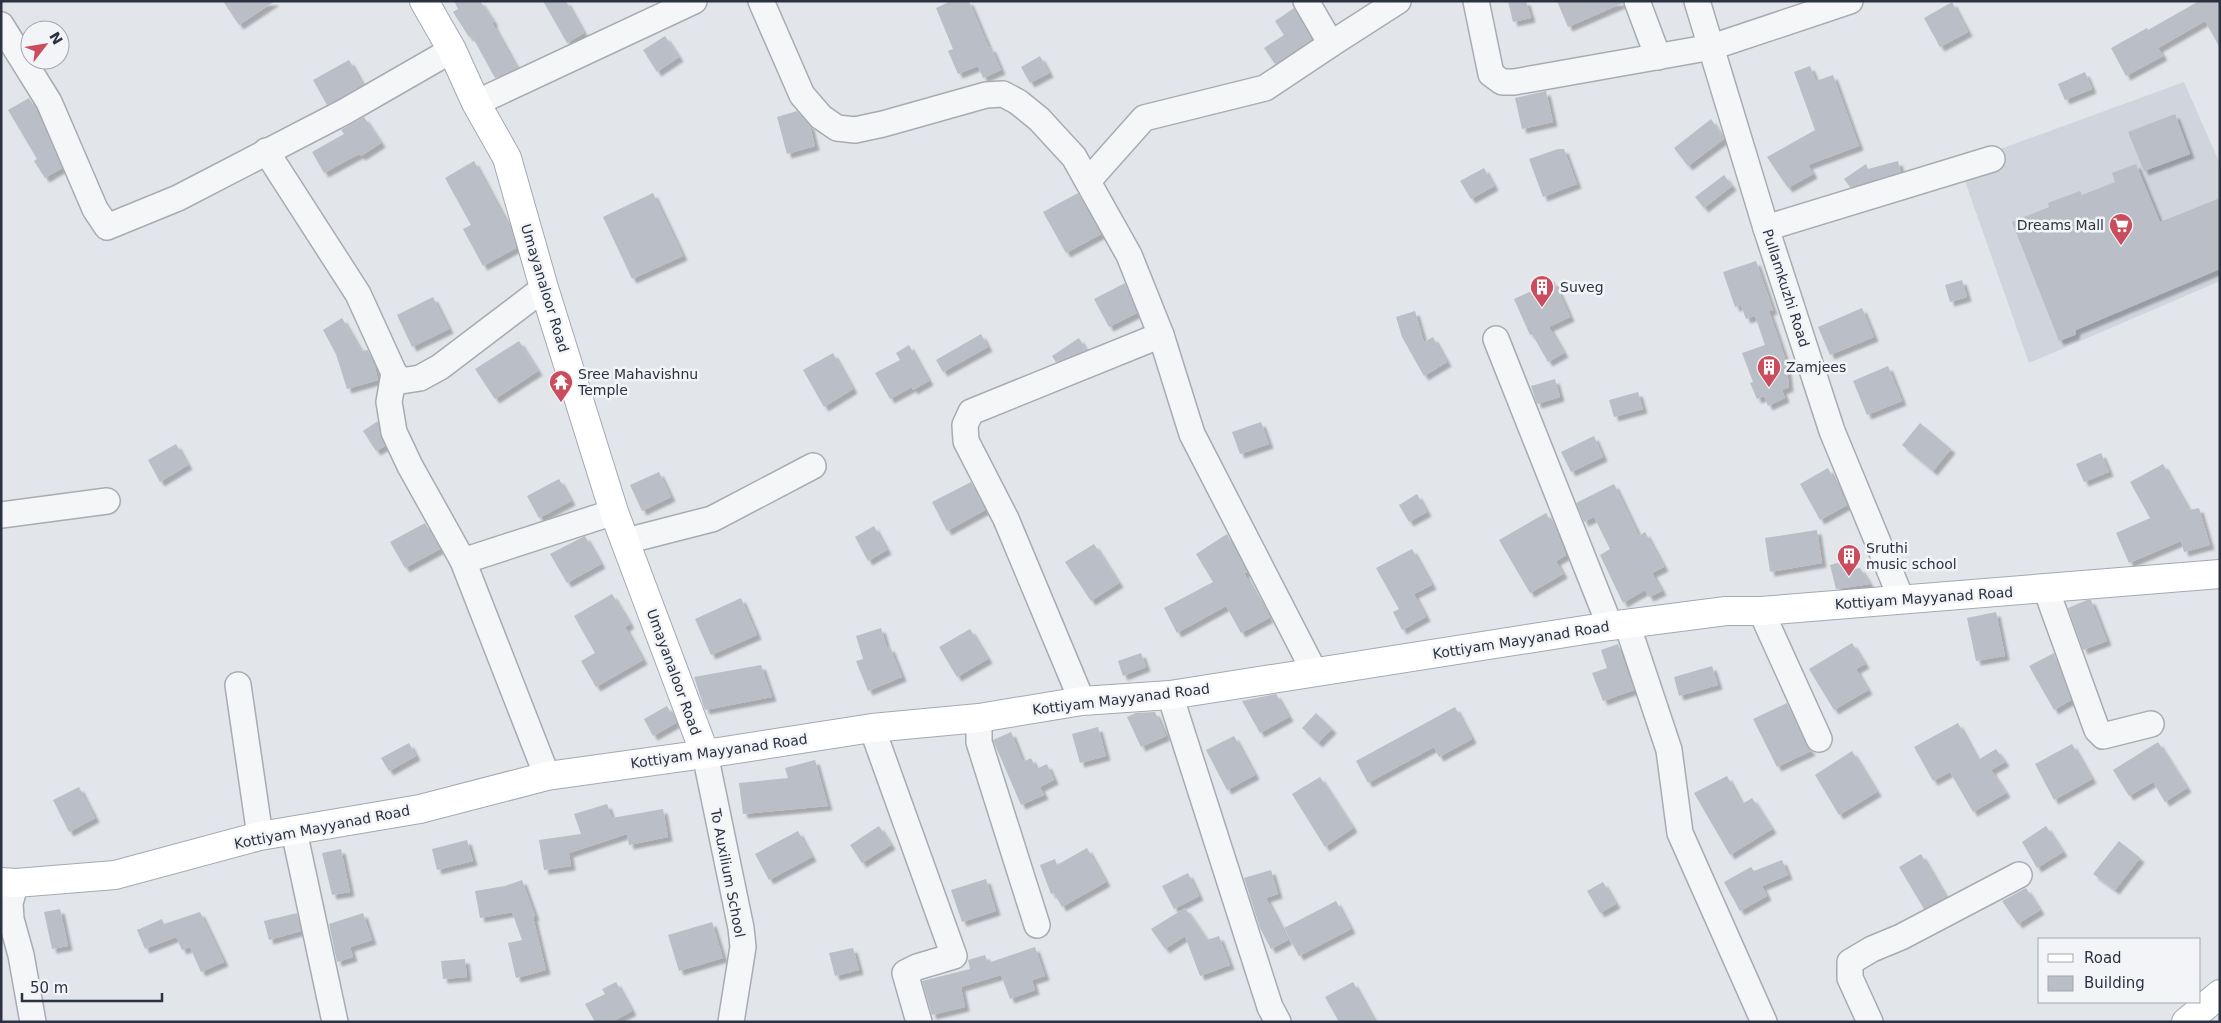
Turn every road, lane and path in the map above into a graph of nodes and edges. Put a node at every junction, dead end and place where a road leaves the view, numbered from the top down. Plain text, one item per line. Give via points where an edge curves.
1 (424, 1) edge
2 (694, 1) edge
3 (762, 1) edge
4 (1306, 1) edge
5 (1398, 1) edge
6 (1476, 1) edge
7 (1637, 1) edge
8 (1697, 1) edge
9 (1850, 1) edge
10 (1, 25) edge
11 (1331, 44) junction
12 (1712, 47) junction
13 (452, 50) junction
14 (1658, 57) junction
15 (476, 103) junction
16 (266, 151) junction
17 (1992, 159) dead end
18 (1088, 181) junction
19 (1766, 228) junction
20 (544, 288) junction
21 (1161, 335) junction
22 (1496, 339) dead end
23 (394, 373) junction
24 (813, 466) dead end
25 (107, 501) dead end
26 (614, 512) junction
27 (1, 515) edge
28 (626, 542) junction
29 (464, 561) junction
30 (2220, 574) edge
31 (2046, 589) junction
32 (1901, 598) junction
33 (1761, 611) junction
34 (1618, 625) junction
35 (1314, 671) junction
36 (238, 685) dead end
37 (1170, 695) junction
38 (1082, 701) junction
39 (979, 718) junction
40 (2151, 724) dead end
41 (872, 728) junction
42 (1819, 739) dead end
43 (705, 754) junction
44 (547, 776) junction
45 (294, 832) junction
46 (260, 836) junction
47 (2019, 876) dead end
48 (9, 882) edge
49 (1037, 925) dead end
50 (2220, 994) edge
51 (32, 1022) edge
52 (335, 1022) edge
53 (731, 1022) edge
54 (919, 1022) edge
55 (1278, 1022) edge
56 (1764, 1022) edge
57 (1870, 1022) edge
58 (2186, 1022) edge

1 - 13 main road, Umayanaloor Road
2 - 15 street
3 - 18 street via 802,95 821,117 838,128 854,130 986,95 1003,94 1039,119 1074,157
4 - 11 street
5 - 11 street
6 - 14 street via 1491,74 1502,82
7 - 14 street
8 - 12 street, Pullamkuzhi Road
9 - 12 street
10 - 16 street via 49,102 95,209 107,227 178,198
11 - 18 street via 1266,88 1144,118
12 - 14 street
12 - 19 street, Pullamkuzhi Road
13 - 15 main road, Umayanaloor Road
13 - 16 street via 344,112
15 - 20 main road, Umayanaloor Road via 507,158
16 - 23 street via 358,294
17 - 19 street
18 - 21 street via 1129,255
19 - 32 street, Pullamkuzhi Road via 1832,431
20 - 23 street via 440,367 420,378 401,381
20 - 26 main road, Umayanaloor Road
21 - 35 street via 1192,434
21 - 38 street via 971,412 965,425 966,441 1006,519
22 - 34 street
23 - 29 street via 389,402 394,432
24 - 28 street via 712,519
25 - 27 street
26 - 28 main road, Umayanaloor Road
26 - 29 street
28 - 43 main road, Umayanaloor Road
29 - 44 street
30 - 31 main road, Kottiyam Mayyanad Road
31 - 32 main road, Kottiyam Mayyanad Road
31 - 40 street via 2097,730 2103,736
32 - 33 main road, Kottiyam Mayyanad Road
33 - 34 main road, Kottiyam Mayyanad Road via 1726,611
33 - 42 street
34 - 35 main road, Kottiyam Mayyanad Road
34 - 56 street via 1668,750 1680,834
35 - 37 main road, Kottiyam Mayyanad Road
36 - 46 street
37 - 38 main road, Kottiyam Mayyanad Road
37 - 55 street via 1270,1007
38 - 39 main road, Kottiyam Mayyanad Road
39 - 41 main road, Kottiyam Mayyanad Road
39 - 49 street via 979,742
41 - 43 main road, Kottiyam Mayyanad Road
41 - 54 street via 954,956 905,973
43 - 44 main road, Kottiyam Mayyanad Road
43 - 53 street, To Auxilium School via 742,938
44 - 45 main road, Kottiyam Mayyanad Road via 420,809
45 - 46 main road, Kottiyam Mayyanad Road
45 - 52 street
46 - 48 main road, Kottiyam Mayyanad Road via 115,875
47 - 57 street via 1850,962 1850,978
48 - 51 street via 11,919 22,955
50 - 58 main road

